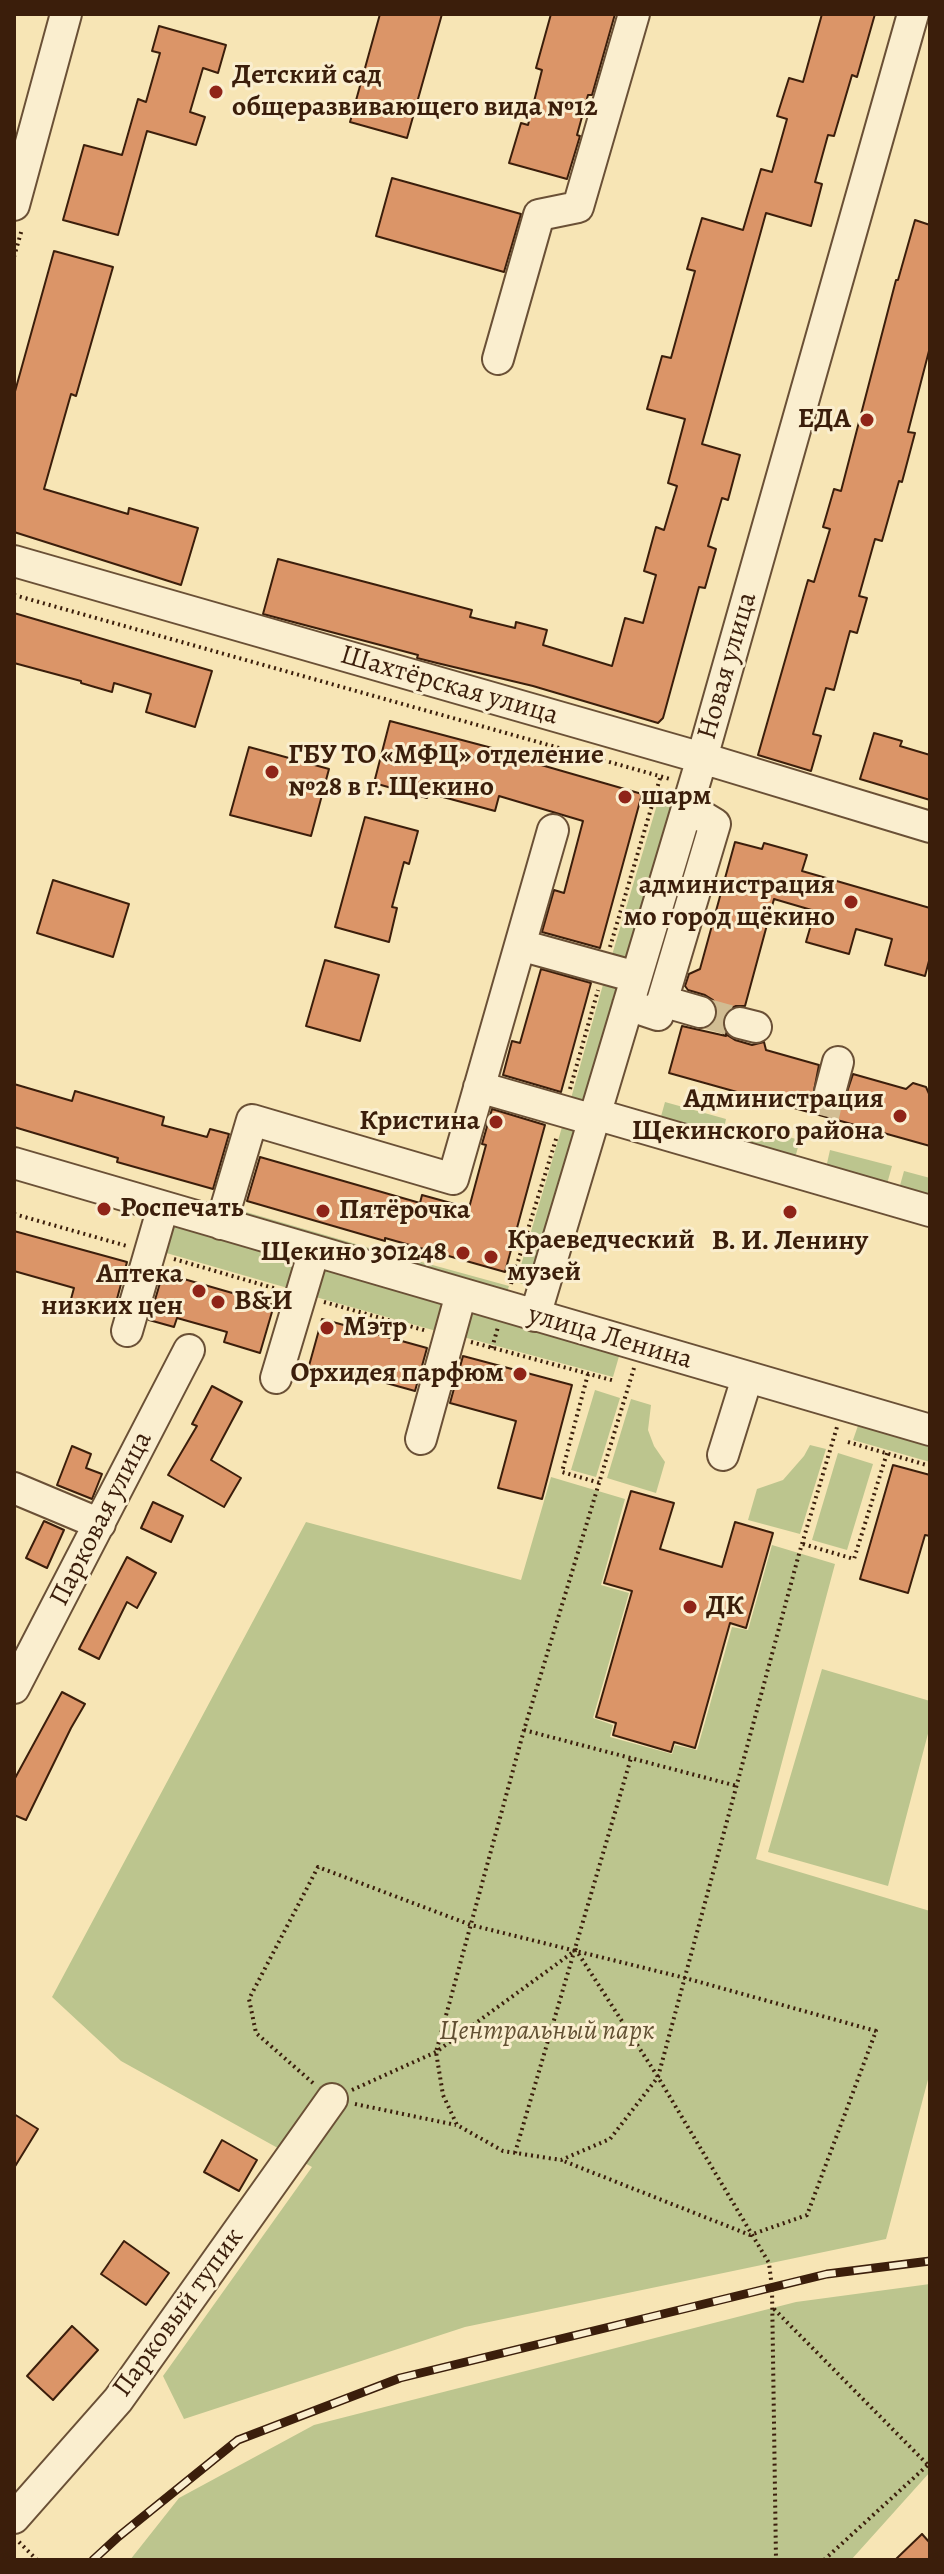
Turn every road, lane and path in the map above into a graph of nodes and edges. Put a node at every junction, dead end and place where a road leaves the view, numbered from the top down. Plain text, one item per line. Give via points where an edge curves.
1 (66, 14) edge
2 (634, 14) edge
3 (913, 14) edge
4 (14, 205) edge
5 (498, 359) dead end
6 (14, 561) edge
7 (14, 595) edge
8 (664, 762) junction
9 (694, 783) junction
10 (930, 827) edge
11 (553, 830) dead end
12 (520, 945) junction
13 (604, 968) junction
14 (632, 991) junction
15 (662, 1001) junction
16 (700, 1012) tunnel mouth
17 (838, 1062) dead end
18 (479, 1087) junction
19 (830, 1092) tunnel mouth
20 (564, 1112) junction
21 (595, 1117) junction
22 (14, 1163) edge
23 (163, 1207) junction
24 (930, 1211) edge
25 (14, 1214) edge
26 (221, 1224) junction
27 (314, 1251) junction
28 (149, 1252) junction
29 (461, 1294) junction
30 (301, 1296) junction
31 (505, 1307) junction
32 (535, 1316) junction
33 (127, 1331) dead end
34 (449, 1337) junction
35 (641, 1346) junction
36 (492, 1348) junction
37 (189, 1350) dead end
38 (588, 1373) junction
39 (276, 1378) dead end
40 (747, 1378) junction
41 (615, 1381) dead end
42 (843, 1405) junction
43 (930, 1430) edge
44 (421, 1439) dead end
45 (848, 1442) dead end
46 (887, 1453) junction
47 (723, 1455) dead end
48 (930, 1466) edge
49 (600, 1483) junction
50 (14, 1488) edge
51 (100, 1524) junction
52 (803, 1544) junction
53 (14, 1688) edge
54 (524, 1730) junction
55 (631, 1758) junction
56 (737, 1786) junction
57 (471, 1925) junction
58 (576, 1950) junction
59 (685, 1978) junction
60 (436, 2052) junction
61 (658, 2077) junction
62 (332, 2099) junction
63 (457, 2125) junction
64 (515, 2153) junction
65 (561, 2160) junction
66 (750, 2235) junction
67 (773, 2308) junction
68 (929, 2465) edge
69 (14, 2518) edge
70 (14, 2536) edge
71 (37, 2560) edge
72 (776, 2560) edge
73 (824, 2560) edge

1 - 4 street
2 - 5 street via 578,207 539,215
3 - 9 street, Новая улица
6 - 8 street, Шахтёрская улица
7 - 8 path
8 - 9 street, Шахтёрская улица
8 - 9 path
8 - 13 path
9 - 10 street, Шахтёрская улица
9 - 14 street, Новая улица
9 - 15 street via 715,824
11 - 12 street
12 - 13 street
12 - 18 street
13 - 14 street
13 - 20 path
14 - 15 street via 658,1015
14 - 21 street, Новая улица
15 - 16 street
17 - 19 street
18 - 20 street
18 - 26 street via 453,1179 252,1120
20 - 21 street
20 - 31 path
21 - 24 street
21 - 32 street, Новая улица
22 - 23 street, улица Ленина
23 - 26 street, улица Ленина
23 - 28 street
25 - 28 path
26 - 27 street, улица Ленина
27 - 29 street, улица Ленина via 391,1263
27 - 30 street
28 - 30 path
28 - 33 street
29 - 31 street, улица Ленина
29 - 34 street
30 - 34 path
30 - 39 street
31 - 32 street, улица Ленина
31 - 36 path
32 - 35 street, улица Ленина
34 - 36 path
34 - 44 street
35 - 40 street, улица Ленина
35 - 49 path
36 - 38 path
37 - 51 street, Парковая улица
38 - 41 path
38 - 49 path via 562,1472
40 - 42 street, улица Ленина
40 - 47 street
42 - 43 street, улица Ленина
42 - 52 path
45 - 46 path
46 - 48 path
46 - 52 path via 854,1559
49 - 54 path
50 - 51 street
51 - 53 street, Парковая улица
52 - 56 path
54 - 55 path
54 - 57 path
55 - 56 path
55 - 58 path
56 - 59 path
57 - 58 path
57 - 60 path
57 - 62 path via 318,1867 249,1999 256,2033
58 - 59 path
58 - 60 path
58 - 61 path
58 - 64 path
59 - 61 path
59 - 66 path via 876,2031 807,2215
60 - 62 path
60 - 63 path via 443,2095
61 - 65 path via 610,2139
61 - 66 path
62 - 63 path
62 - 69 street, Парковый тупик via 118,2400
63 - 64 path
64 - 65 path
65 - 66 path
66 - 67 path via 769,2263
67 - 68 path
67 - 72 path
68 - 73 path
70 - 71 path

